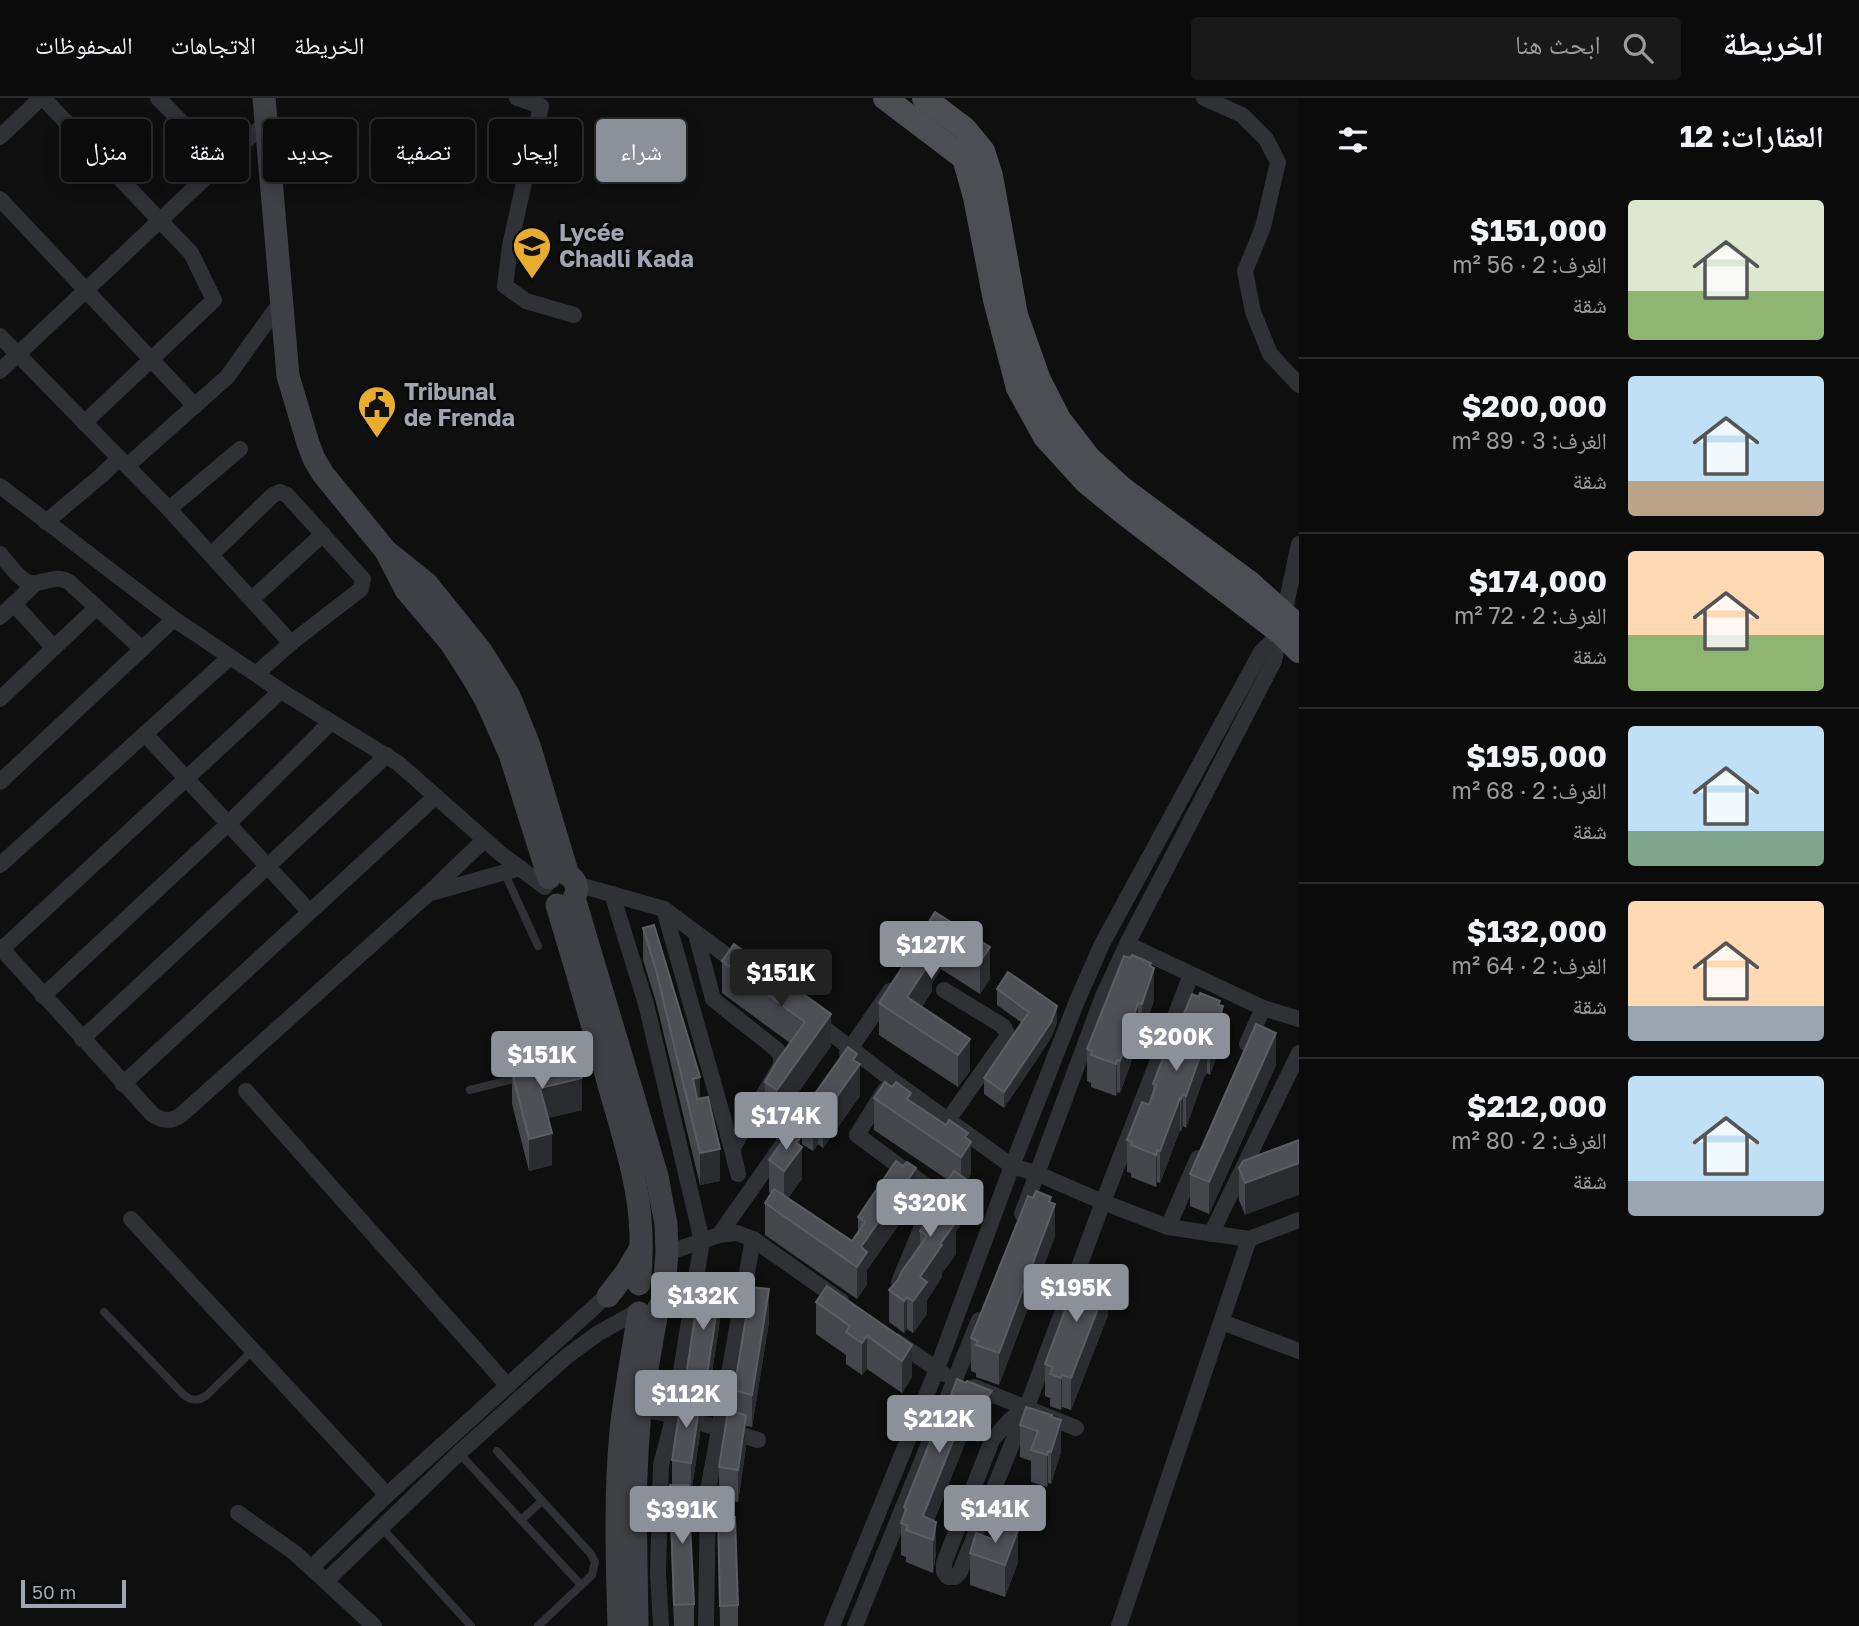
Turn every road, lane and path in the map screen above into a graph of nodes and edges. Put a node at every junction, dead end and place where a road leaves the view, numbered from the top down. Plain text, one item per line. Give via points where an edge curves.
1 (42, 98) edge
2 (158, 98) edge
3 (264, 98) edge
4 (517, 98) edge
5 (885, 98) edge
6 (924, 98) edge
7 (1204, 98) edge
8 (178, 119) edge
9 (267, 119) edge
10 (263, 126) edge
11 (0, 137) edge
12 (249, 139) edge
13 (201, 182) edge
14 (272, 182) edge
15 (0, 200) edge
16 (160, 220) junction
17 (86, 290) junction
18 (281, 302) junction
19 (574, 315) dead end
20 (0, 336) edge
21 (17, 355) junction
22 (152, 359) junction
23 (0, 371) edge
24 (1299, 385) edge
25 (195, 406) junction
26 (85, 423) junction
27 (240, 449) dead end
28 (123, 462) junction
29 (0, 486) edge
30 (169, 509) junction
31 (46, 522) junction
32 (323, 534) junction
33 (1299, 544) edge
34 (0, 554) edge
35 (211, 555) junction
36 (35, 584) junction
37 (252, 599) junction
38 (14, 604) junction
39 (96, 608) junction
40 (0, 617) edge
41 (174, 619) junction
42 (1288, 624) edge
43 (291, 643) junction
44 (54, 648) junction
45 (142, 649) junction
46 (1299, 651) edge
47 (230, 657) junction
48 (256, 674) junction
49 (281, 691) junction
50 (0, 699) edge
51 (331, 722) junction
52 (145, 734) junction
53 (387, 755) junction
54 (187, 779) junction
55 (0, 782) edge
56 (436, 796) junction
57 (228, 824) junction
58 (484, 839) junction
59 (0, 865) edge
60 (268, 866) junction
61 (513, 871) junction
62 (562, 888) junction
63 (429, 894) junction
64 (612, 894) junction
65 (664, 909) junction
66 (309, 911) junction
67 (696, 934) junction
68 (1127, 944) junction
69 (538, 946) dead end
70 (1, 948) edge
71 (752, 974) edge
72 (1191, 975) junction
73 (899, 979) edge
74 (944, 990) dead end
75 (43, 996) junction
76 (1263, 1008) junction
77 (807, 1015) edge
78 (1299, 1019) edge
79 (82, 1039) junction
80 (852, 1047) junction
81 (1299, 1053) edge
82 (602, 1056) junction
83 (1242, 1056) edge
84 (562, 1066) edge
85 (836, 1069) edge
86 (536, 1073) edge
87 (892, 1080) junction
88 (123, 1084) junction
89 (470, 1090) dead end
90 (246, 1091) dead end
91 (820, 1091) edge
92 (948, 1120) junction
93 (1205, 1142) edge
94 (732, 1149) junction
95 (1012, 1166) junction
96 (1262, 1172) edge
97 (738, 1174) dead end
98 (1038, 1174) junction
99 (1237, 1181) junction
100 (1103, 1202) junction
101 (131, 1219) dead end
102 (1299, 1220) edge
103 (1017, 1225) edge
104 (1168, 1227) junction
105 (1211, 1234) junction
106 (719, 1235) junction
107 (753, 1239) junction
108 (1249, 1239) junction
109 (702, 1241) junction
110 (642, 1247) junction
111 (667, 1253) junction
112 (637, 1284) junction
113 (894, 1295) edge
114 (608, 1296) junction
115 (986, 1303) edge
116 (649, 1307) junction
117 (851, 1308) edge
118 (104, 1312) dead end
119 (1222, 1322) junction
120 (883, 1331) edge
121 (252, 1351) junction
122 (1299, 1351) edge
123 (937, 1369) junction
124 (955, 1380) junction
125 (508, 1386) junction
126 (1027, 1407) junction
127 (640, 1409) junction
128 (674, 1415) junction
129 (1076, 1427) dead end
130 (718, 1429) junction
131 (758, 1440) dead end
132 (497, 1451) dead end
133 (459, 1454) junction
134 (387, 1495) junction
135 (542, 1500) junction
136 (238, 1513) dead end
137 (521, 1520) junction
138 (382, 1528) junction
139 (311, 1568) junction
140 (326, 1581) junction
141 (581, 1585) junction
142 (374, 1626) edge
143 (471, 1626) edge
144 (538, 1626) edge
145 (619, 1626) edge
146 (637, 1626) edge
147 (661, 1626) edge
148 (706, 1626) edge
149 (832, 1626) edge
150 (855, 1626) edge
151 (1119, 1626) edge

1 - 11 street
1 - 16 street
2 - 8 street
3 - 9 main road
4 - 19 street via 541,106 505,286 526,301
5 - 42 main road via 964,158 1018,388 1045,437 1086,482 1124,513
6 - 42 main road via 965,129 983,151 1016,315 1039,380 1059,419 1089,458 1123,489 1240,575
7 - 24 street via 1242,115 1266,139 1279,162 1264,227 1245,271 1253,312 1270,354
10 - 12 street
13 - 16 street
14 - 18 main road
15 - 17 street
16 - 17 street
16 - 22 street via 191,253 214,300
17 - 21 street
17 - 22 street
18 - 25 street via 227,377
18 - 62 main road via 288,376 314,459 386,551 435,594 481,651 509,696 529,745
20 - 21 street
21 - 23 street
21 - 26 street
22 - 25 street
22 - 26 street
25 - 28 street
26 - 28 street
27 - 30 street
28 - 30 street
28 - 31 street
29 - 31 street
30 - 35 street
31 - 41 street
32 - 35 street via 280,492
32 - 37 street
32 - 43 street via 362,577 363,586
33 - 42 street
34 - 36 street via 24,580
35 - 37 street
36 - 38 street
36 - 39 street via 62,579
37 - 43 street
38 - 40 street
38 - 44 street
39 - 44 street
39 - 45 street
41 - 45 street
41 - 47 street
42 - 46 main road
42 - 68 street via 1274,661
42 - 95 street via 1261,652 1102,944
43 - 48 street
44 - 50 street
45 - 55 street
47 - 48 street
47 - 52 street
48 - 49 street
49 - 51 street
49 - 54 street
51 - 53 street
51 - 57 street
52 - 54 street
52 - 59 street
53 - 56 street
53 - 60 street
54 - 57 street
54 - 70 street
56 - 58 street
56 - 66 street
57 - 60 street
57 - 75 street
58 - 61 street
58 - 63 street
60 - 66 street
60 - 79 street
61 - 62 street
61 - 63 street
61 - 69 lane
62 - 64 street
62 - 82 main road
62 - 111 main road via 657,1175
63 - 88 street via 176,1118 153,1115
64 - 65 street
64 - 109 street via 646,1004
65 - 67 street
65 - 94 street
66 - 88 street
67 - 71 street
67 - 94 street via 713,999 781,1056 781,1065
68 - 72 street
68 - 98 street via 1103,996
70 - 75 street
72 - 76 street
72 - 100 street
73 - 80 street
74 - 92 street via 1003,1026 1007,1033
75 - 79 street
76 - 78 street
76 - 83 street
77 - 80 street
79 - 88 street
80 - 85 street
80 - 87 street
81 - 99 street
82 - 84 lane
82 - 110 main road via 635,1175
86 - 89 lane
87 - 92 street
87 - 113 street via 857,1135 936,1193
90 - 125 street
91 - 106 street
92 - 95 street
93 - 104 street
94 - 97 street
95 - 98 street
95 - 123 street
96 - 99 street
98 - 100 street
98 - 103 street
99 - 105 street
100 - 104 street
100 - 126 street
101 - 121 street
102 - 108 street
104 - 105 street
105 - 108 street
106 - 107 street via 737,1233
106 - 109 street
107 - 117 street
107 - 130 street
108 - 119 street
109 - 111 street
109 - 128 street
110 - 112 main road
110 - 114 main road
111 - 116 main road
112 - 114 street
112 - 116 main road via 655,1284
114 - 125 street
115 - 124 street
116 - 127 main road
116 - 133 street via 577,1348
116 - 145 main road via 624,1408 620,1447
118 - 121 lane via 192,1400 206,1396
119 - 122 street
119 - 151 street
120 - 123 street
121 - 134 street
123 - 124 street
123 - 149 street
124 - 126 street
124 - 150 street
125 - 134 street
126 - 126 street via 992,1440 944,1563 948,1577 960,1572
126 - 129 street
127 - 128 street
127 - 146 main road via 635,1477
128 - 130 street
128 - 147 street via 661,1465 665,1501 657,1572
130 - 131 street
130 - 148 street via 702,1509
132 - 135 lane
133 - 137 lane
133 - 138 street
134 - 139 street
135 - 137 lane
135 - 141 lane via 595,1562 594,1571
136 - 139 street
137 - 141 lane
138 - 140 street
138 - 143 lane
139 - 140 street
140 - 142 street
141 - 144 lane

